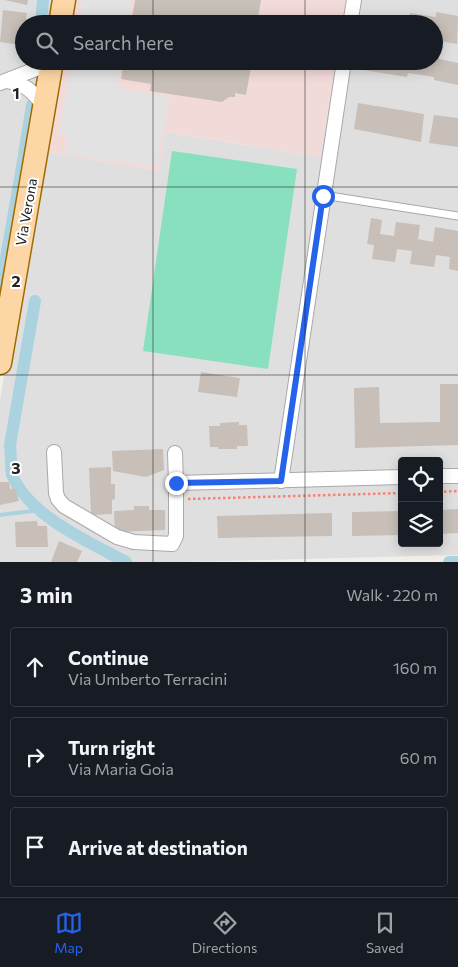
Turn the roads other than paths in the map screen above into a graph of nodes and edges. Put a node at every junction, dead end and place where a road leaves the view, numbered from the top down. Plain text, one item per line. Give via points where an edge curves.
1 (64, 0) edge
2 (354, 0) edge
3 (62, 15) edge
4 (352, 15) edge
5 (34, 70) edge
6 (49, 70) edge
7 (343, 70) edge
8 (3, 82) edge
9 (44, 106) junction
10 (323, 196) junction
11 (458, 216) edge
12 (0, 363) edge
13 (54, 452) dead end
14 (175, 453) dead end
15 (443, 476) edge
16 (458, 476) edge
17 (398, 477) edge
18 (281, 481) junction
19 (176, 483) junction

1 - 3 main road
2 - 4 street
5 - 8 street
6 - 9 main road, Via Verona
7 - 10 street
8 - 9 street via 31,90
9 - 12 main road, Via Verona
10 - 11 lane
10 - 18 street
13 - 19 street via 56,493 64,506 117,537 134,542 172,544 176,536
14 - 19 street
15 - 16 street
17 - 18 street
18 - 19 street

